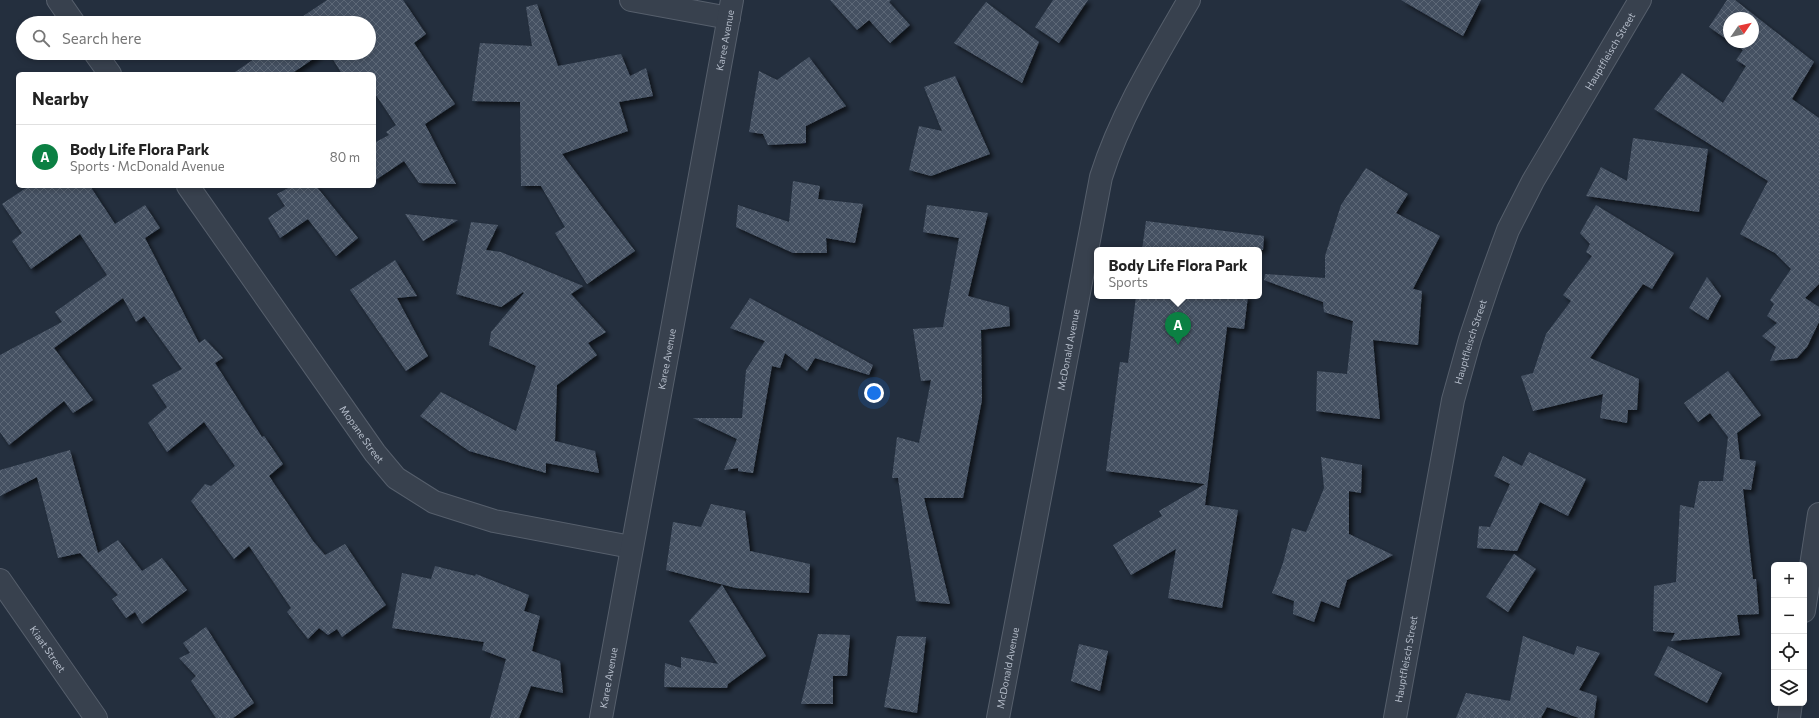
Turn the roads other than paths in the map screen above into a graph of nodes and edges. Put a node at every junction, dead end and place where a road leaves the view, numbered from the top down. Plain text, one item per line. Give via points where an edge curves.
1 (58, 0) edge
2 (631, 0) edge
3 (1189, 0) edge
4 (1640, 0) edge
5 (730, 9) edge
6 (69, 16) edge
7 (100, 60) edge
8 (109, 72) edge
9 (189, 188) edge
10 (1819, 514) edge
11 (631, 547) junction
12 (0, 580) edge
13 (1806, 598) edge
14 (1791, 706) edge
15 (96, 718) edge
16 (601, 718) edge
17 (998, 718) edge
18 (1395, 718) edge
19 (1789, 718) edge

1 - 6 street
2 - 5 street
3 - 17 street, McDonald Avenue via 1123,120 1110,148 1101,177
4 - 18 street, Hauptfleisch Street via 1527,193 1508,230 1489,282 1452,400
5 - 11 street, Karee Avenue
7 - 8 street
9 - 11 street, Mopane Street via 375,453 396,478 434,502 494,521
10 - 13 street
11 - 16 street, Karee Avenue
12 - 15 street, Kiaat Street
14 - 19 street

